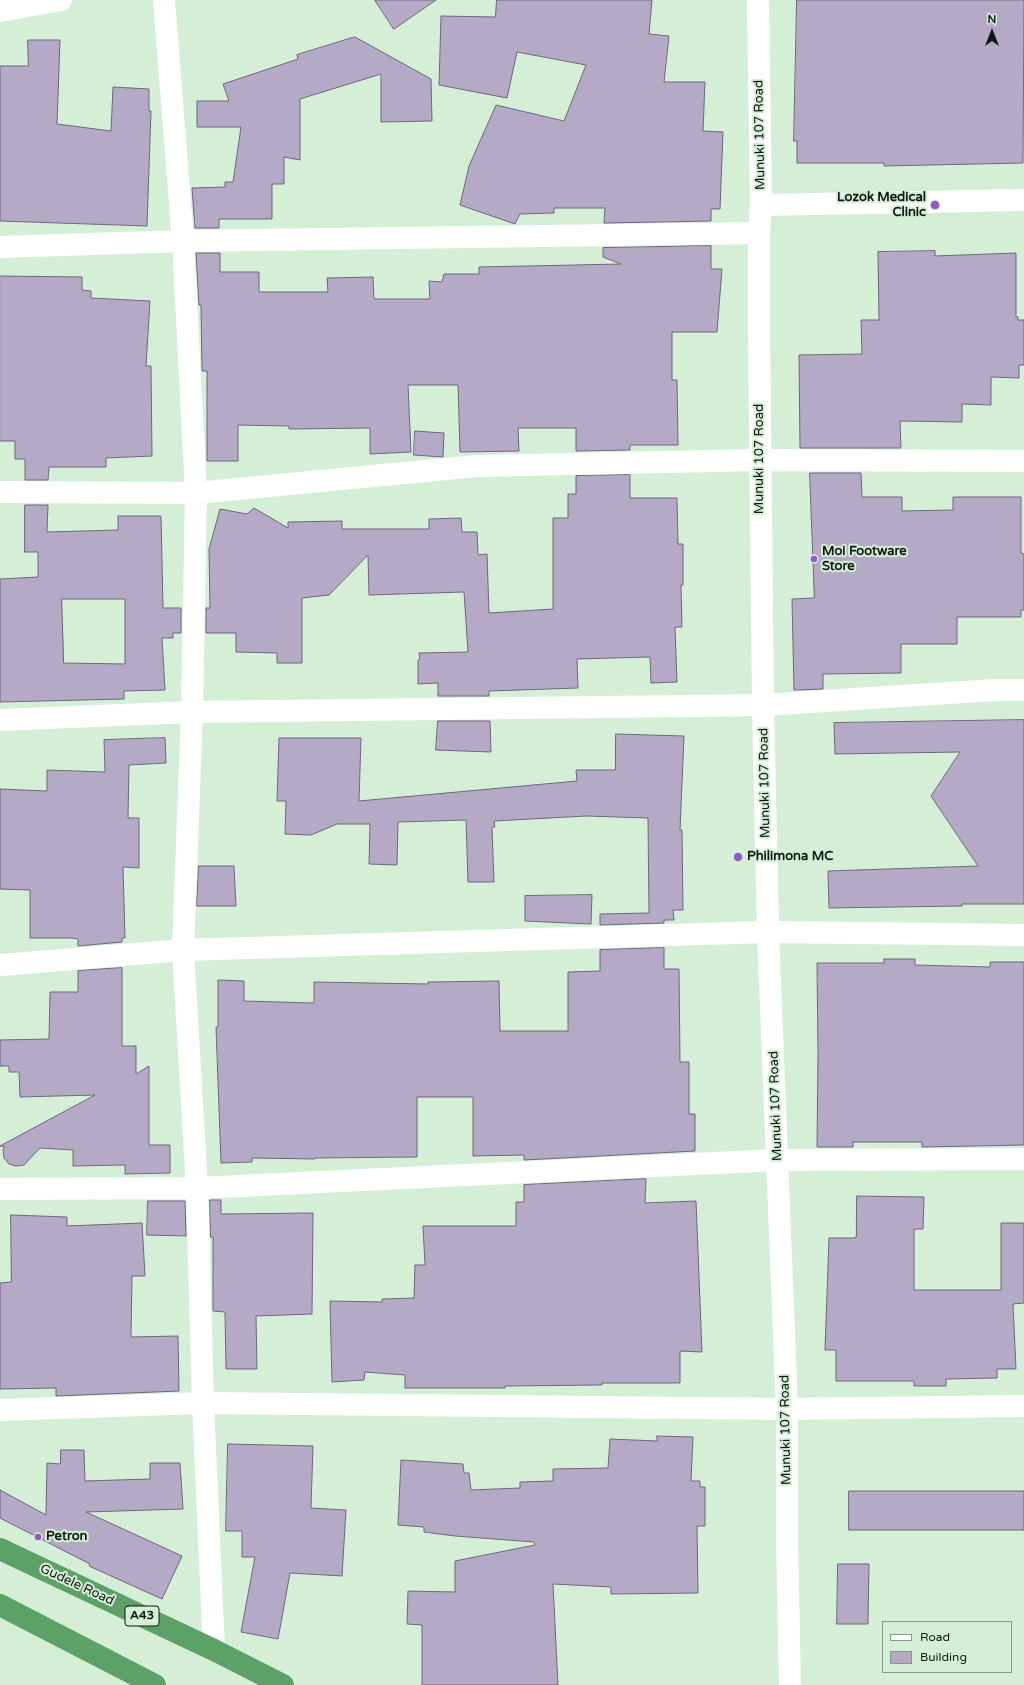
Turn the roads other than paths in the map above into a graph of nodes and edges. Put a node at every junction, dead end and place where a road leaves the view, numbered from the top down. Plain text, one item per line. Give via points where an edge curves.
1 (61, 0) edge
2 (164, 0) edge
3 (758, 0) edge
4 (0, 11) edge
5 (1024, 200) edge
6 (761, 206) junction
7 (759, 233) junction
8 (183, 241) junction
9 (0, 247) edge
10 (760, 460) junction
11 (1024, 461) edge
12 (0, 492) edge
13 (196, 493) junction
14 (1024, 690) edge
15 (763, 705) junction
16 (192, 712) junction
17 (0, 720) edge
18 (768, 932) junction
19 (1024, 935) edge
20 (183, 950) junction
21 (0, 965) edge
22 (1024, 1159) edge
23 (778, 1160) junction
24 (197, 1188) junction
25 (0, 1189) edge
26 (203, 1403) junction
27 (1024, 1406) edge
28 (787, 1409) junction
29 (0, 1410) edge
30 (0, 1549) edge
31 (0, 1605) edge
32 (214, 1650) junction
33 (155, 1685) edge
34 (283, 1685) edge
35 (790, 1685) edge

1 - 4 street
2 - 8 street
3 - 6 street, Munuki 107 Road
5 - 6 street
6 - 7 street, Munuki 107 Road
7 - 8 street
7 - 10 street, Munuki 107 Road
8 - 9 street
8 - 13 street
10 - 11 street
10 - 13 street via 477,466
10 - 15 street, Munuki 107 Road
12 - 13 street
13 - 16 street
14 - 15 street
15 - 16 street
15 - 18 street, Munuki 107 Road
16 - 17 street
16 - 20 street
18 - 19 street
18 - 20 street
18 - 23 street, Munuki 107 Road
20 - 21 street
20 - 24 street
22 - 23 street
23 - 24 street
23 - 28 street, Munuki 107 Road
24 - 25 street
24 - 26 street
26 - 28 street
26 - 29 street
26 - 32 street
27 - 28 street
28 - 35 street, Munuki 107 Road
30 - 32 highway, Gudele Road / A43
31 - 33 highway
32 - 34 highway, Gudele Road / A43

